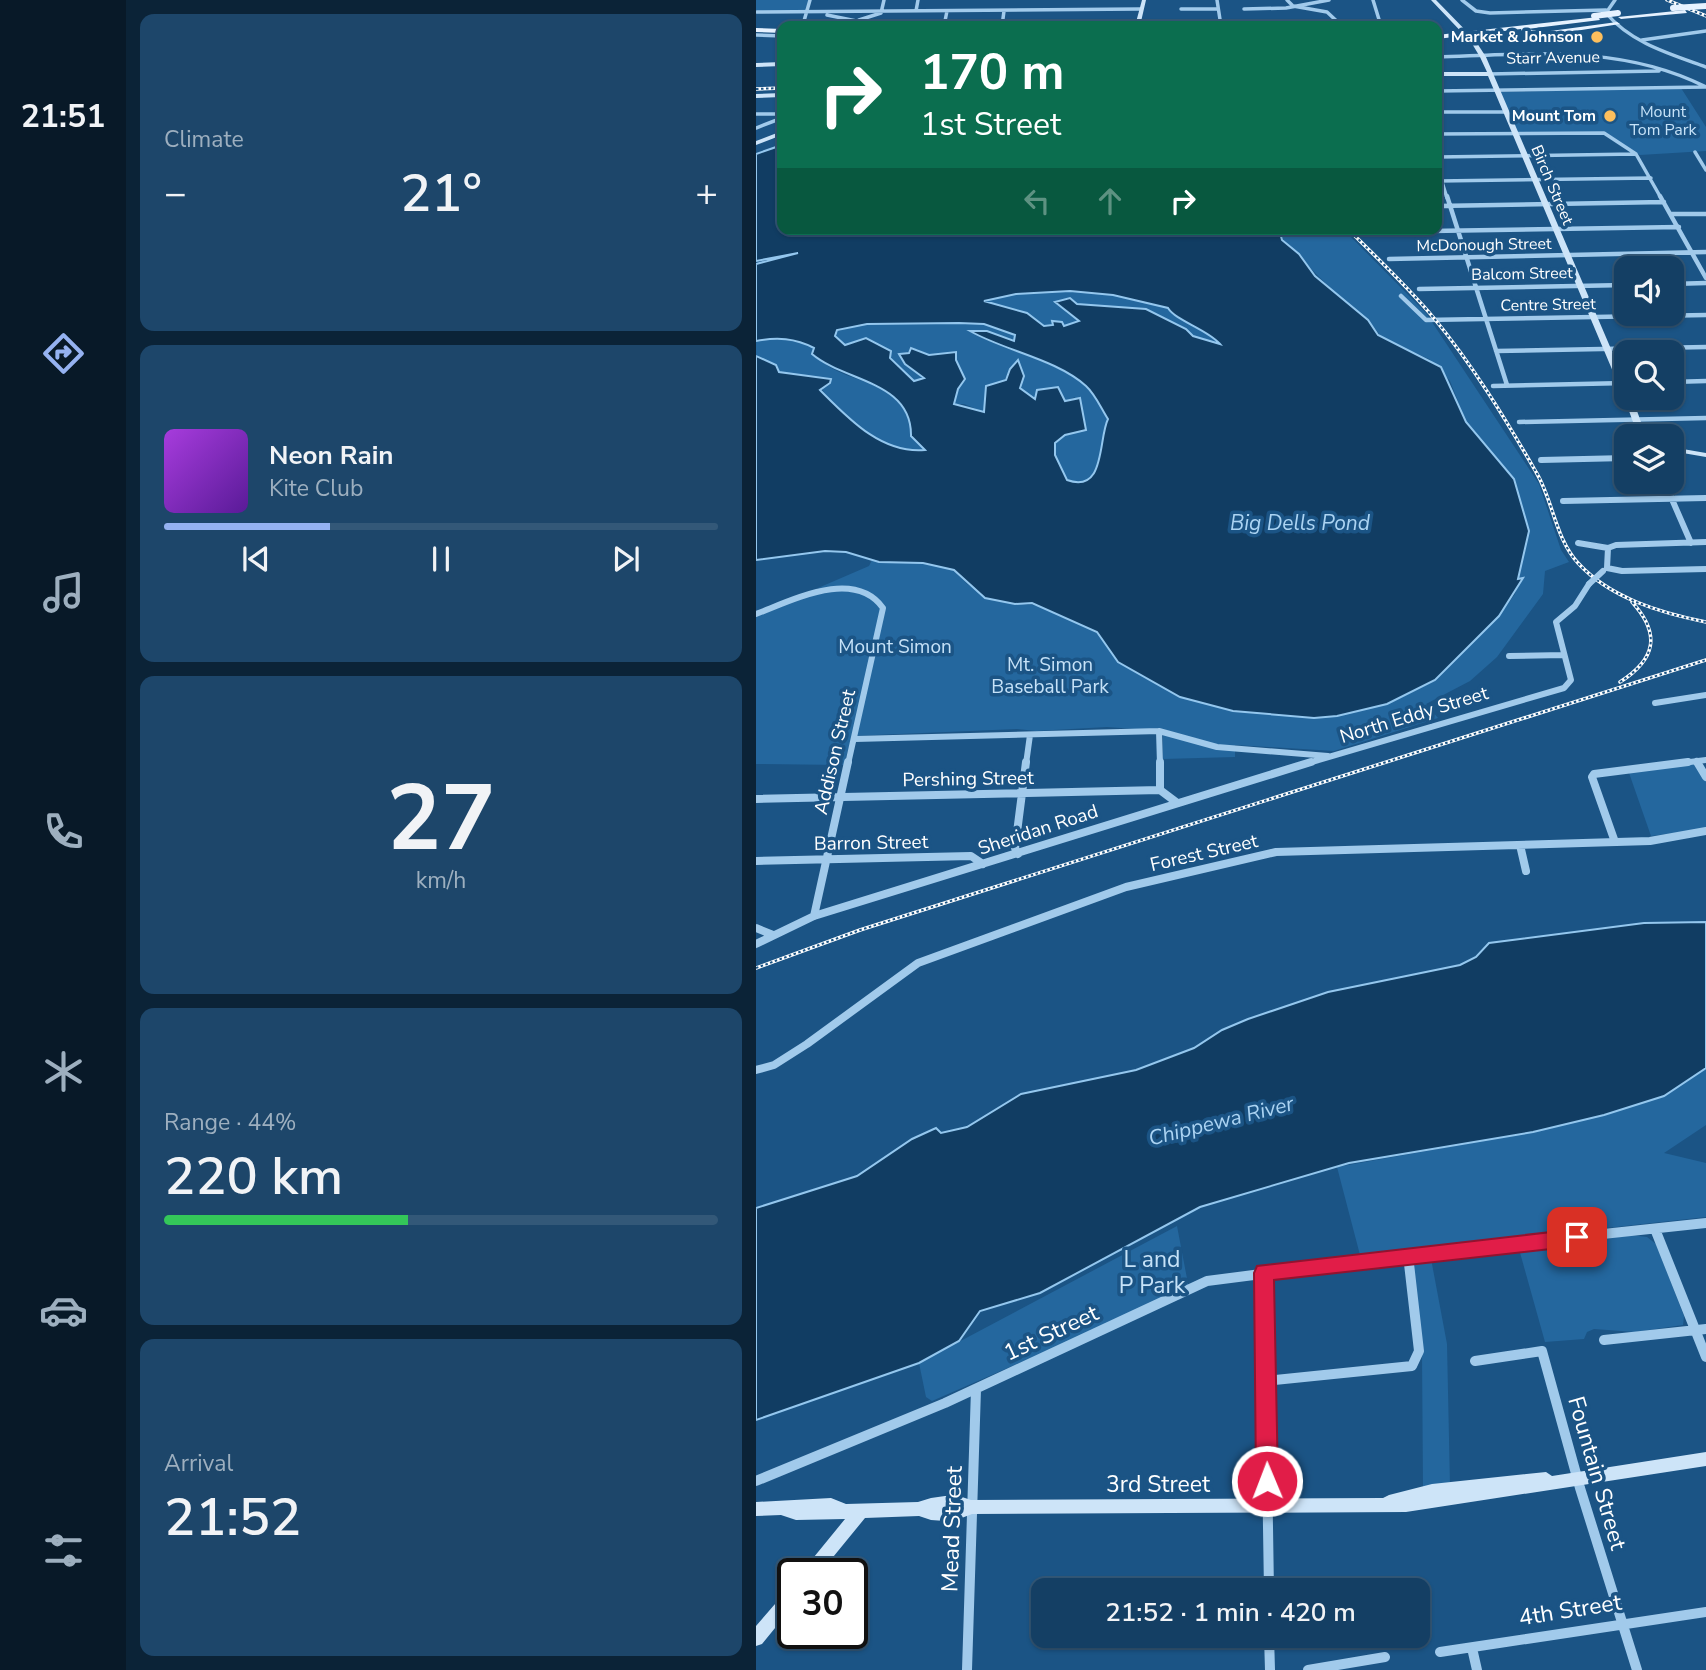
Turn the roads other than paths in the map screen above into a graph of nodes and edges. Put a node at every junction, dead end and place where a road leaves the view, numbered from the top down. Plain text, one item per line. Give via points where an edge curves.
1 (810, 0) edge
2 (884, 0) edge
3 (918, 0) edge
4 (1100, 0) edge
5 (1143, 0) edge
6 (1217, 0) edge
7 (1287, 0) edge
8 (1329, 0) edge
9 (1373, 0) edge
10 (1433, 0) edge
11 (1462, 0) edge
12 (1615, 0) edge
13 (1293, 6) junction
14 (1673, 8) joint
15 (1706, 8) edge
16 (1096, 9) junction
17 (1140, 9) junction
18 (1181, 9) dead end
19 (1218, 9) junction
20 (1244, 9) dead end
21 (1004, 10) junction
22 (1606, 10) junction
23 (916, 11) junction
24 (947, 11) junction
25 (756, 12) edge
26 (806, 12) junction
27 (881, 12) junction
28 (1620, 15) junction
29 (1596, 17) junction
30 (859, 20) junction
31 (804, 21) dead end
32 (863, 21) edge
33 (945, 21) edge
34 (1003, 21) edge
35 (1138, 21) edge
36 (1220, 21) edge
37 (1334, 21) edge
38 (1379, 21) edge
39 (1617, 24) junction
40 (1539, 26) junction
41 (1507, 29) junction
42 (756, 30) edge
43 (777, 30) edge
44 (1485, 30) junction
45 (1706, 31) edge
46 (1465, 32) junction
47 (1533, 33) junction
48 (1442, 35) edge
49 (1442, 35) edge
50 (1642, 40) junction
51 (1442, 57) edge
52 (1483, 57) junction
53 (777, 64) edge
54 (756, 65) edge
55 (1706, 66) edge
56 (1670, 70) junction
57 (1442, 74) edge
58 (1491, 77) junction
59 (1706, 87) edge
60 (1442, 91) edge
61 (1496, 91) junction
62 (777, 95) edge
63 (756, 96) edge
64 (1442, 112) edge
65 (1505, 112) junction
66 (756, 114) edge
67 (777, 116) edge
68 (777, 118) edge
69 (756, 128) edge
70 (1514, 133) junction
71 (1442, 134) edge
72 (777, 136) edge
73 (756, 143) edge
74 (1706, 152) edge
75 (1636, 154) junction
76 (1524, 156) junction
77 (1442, 157) edge
78 (1706, 170) edge
79 (1651, 178) junction
80 (1534, 180) junction
81 (1442, 181) edge
82 (1442, 188) edge
83 (1664, 202) junction
84 (1545, 204) junction
85 (1442, 205) edge
86 (1449, 205) junction
87 (1671, 214) junction
88 (1706, 214) edge
89 (1679, 227) junction
90 (1556, 229) junction
91 (1442, 231) edge
92 (1457, 231) junction
93 (1706, 252) edge
94 (1693, 254) junction
95 (1567, 256) junction
96 (1466, 258) junction
97 (1389, 259) dead end
98 (1706, 278) edge
99 (1706, 283) edge
100 (1684, 284) edge
101 (1614, 285) edge
102 (1578, 286) junction
103 (1475, 288) junction
104 (1419, 289) dead end
105 (1401, 296) dead end
106 (1706, 315) edge
107 (1592, 317) junction
108 (1485, 319) junction
109 (1706, 347) edge
110 (1606, 349) junction
111 (1496, 351) junction
112 (1614, 364) edge
113 (1706, 381) edge
114 (1684, 382) edge
115 (1614, 383) edge
116 (1507, 385) junction
117 (1493, 386) dead end
118 (1633, 410) edge
119 (1706, 418) edge
120 (1636, 419) junction
121 (1519, 422) dead end
122 (1638, 424) edge
123 (1640, 424) edge
124 (1684, 453) edge
125 (1706, 456) edge
126 (1614, 458) edge
127 (1541, 460) dead end
128 (1670, 494) edge
129 (1706, 498) edge
130 (1672, 499) junction
131 (1563, 501) dead end
132 (1691, 542) junction
133 (1578, 543) dead end
134 (1705, 544) edge
135 (1608, 548) junction
136 (1706, 569) edge
137 (1605, 570) junction
138 (756, 614) edge
139 (1564, 654) junction
140 (1509, 656) dead end
141 (1706, 695) edge
142 (1655, 703) dead end
143 (1159, 731) junction
144 (1030, 734) junction
145 (855, 739) junction
146 (1333, 756) junction
147 (1706, 760) edge
148 (1696, 761) junction
149 (1706, 777) edge
150 (1160, 790) junction
151 (1022, 793) junction
152 (841, 797) junction
153 (756, 799) edge
154 (1176, 802) junction
155 (1706, 831) edge
156 (1615, 842) junction
157 (1520, 845) junction
158 (1018, 854) junction
159 (827, 860) junction
160 (756, 861) edge
161 (983, 864) junction
162 (1526, 871) dead end
163 (814, 916) junction
164 (756, 928) edge
165 (773, 935) junction
166 (756, 944) edge
167 (756, 1070) edge
168 (1706, 1223) edge
169 (1655, 1229) junction
170 (1408, 1255) junction
171 (1264, 1273) junction
172 (1701, 1330) edge
173 (1604, 1340) dead end
174 (1706, 1357) edge
175 (1475, 1361) dead end
176 (1265, 1381) junction
177 (976, 1389) junction
178 (1706, 1459) edge
179 (1577, 1477) junction
180 (756, 1481) edge
181 (1268, 1506) junction
182 (971, 1507) junction
183 (756, 1509) edge
184 (862, 1510) junction
185 (822, 1558) edge
186 (1269, 1578) edge
187 (1706, 1612) edge
188 (777, 1613) edge
189 (1623, 1623) junction
190 (756, 1638) edge
191 (1269, 1648) edge
192 (1472, 1648) junction
193 (1440, 1652) dead end
194 (1385, 1657) dead end
195 (967, 1670) edge
196 (1269, 1670) edge
197 (1308, 1670) edge
198 (1477, 1670) edge
199 (1637, 1670) edge

1 - 26 street
2 - 27 street
3 - 23 street
4 - 16 street
5 - 17 main road
6 - 19 street
7 - 13 street
8 - 13 street
9 - 38 street
10 - 46 main road, Birch Street
11 - 22 street via 1490,13
12 - 22 street
13 - 20 street
13 - 37 street via 1327,12
14 - 15 main road, bridge
14 - 28 main road
15 - 28 main road, bridge
16 - 17 street
16 - 21 street
17 - 35 main road
18 - 19 street
19 - 36 street
21 - 24 street
21 - 34 street
22 - 39 street
23 - 24 street
23 - 27 street
24 - 33 street
25 - 26 street
26 - 27 street
26 - 30 street
26 - 31 street
27 - 30 street
28 - 29 main road, bridge
29 - 40 main road
29 - 44 main road
30 - 32 street
39 - 47 main road
39 - 50 street
40 - 41 main road
40 - 47 main road via 1531,29
41 - 44 main road
41 - 47 main road
42 - 43 main road
44 - 46 main road
44 - 46 main road
45 - 50 street
46 - 48 main road
46 - 49 main road
46 - 52 main road, Birch Street
50 - 55 street
51 - 52 street
52 - 56 street via 1608,56
52 - 58 main road, Birch Street
53 - 54 main road
56 - 58 street, Starr Avenue
56 - 59 street
57 - 58 main road
58 - 61 main road, Birch Street
59 - 61 street
60 - 61 street
61 - 65 main road, Birch Street
62 - 63 main road
64 - 65 street
65 - 70 main road, Birch Street
66 - 67 street
68 - 69 street
70 - 71 street
70 - 75 street via 1598,132
70 - 76 main road, Birch Street
72 - 73 main road
74 - 78 street via 1695,152
75 - 76 street
75 - 79 street
76 - 77 street
76 - 80 main road, Birch Street
79 - 80 street
79 - 83 street
80 - 81 street
80 - 84 main road, Birch Street
82 - 86 street
83 - 84 street
83 - 87 street
84 - 86 street
84 - 90 main road, Birch Street
85 - 86 street
86 - 92 street
87 - 88 street
87 - 89 street
89 - 90 street
89 - 94 street
90 - 92 street
90 - 95 main road, Birch Street
91 - 92 street
92 - 96 street
93 - 94 street, McDonough Street
94 - 95 street, McDonough Street
94 - 98 street
95 - 96 street, McDonough Street
95 - 102 main road, Birch Street
96 - 97 street, McDonough Street
96 - 103 street
99 - 100 street
101 - 102 street, Balcom Street
102 - 103 street, Balcom Street
102 - 107 main road, Birch Street
103 - 104 street, Balcom Street
103 - 108 street
105 - 108 street, Centre Street via 1426,320
106 - 107 street, Centre Street
107 - 108 street, Centre Street
107 - 110 main road, Birch Street
108 - 111 street
109 - 110 street
110 - 111 street
110 - 112 main road, Birch Street
111 - 116 street
113 - 114 street
115 - 116 street
116 - 117 street
118 - 120 main road, Birch Street
119 - 120 street
120 - 121 street
120 - 122 main road, Birch Street
120 - 123 main road, Birch Street
124 - 125 main road
126 - 127 street
128 - 130 street
129 - 130 street
130 - 131 street
130 - 132 street
132 - 134 street
132 - 135 street
133 - 135 street
135 - 137 street
136 - 137 street
137 - 139 street, North Eddy Street, bridge via 1581,592 1574,607 1559,615 1556,622
138 - 145 street, Addison Street via 833,588 867,592 881,602
139 - 140 street
139 - 146 street, North Eddy Street via 1571,680 1564,688
141 - 142 street
143 - 144 street, North Eddy Street
143 - 146 street, North Eddy Street via 1217,747
143 - 150 street
144 - 145 street, North Eddy Street
144 - 151 street
145 - 152 street, Addison Street
146 - 154 street, Sheridan Road
147 - 148 street
148 - 149 street
148 - 156 street via 1594,774
150 - 151 street, Pershing Street
150 - 154 street
151 - 152 street, Pershing Street
151 - 158 street
152 - 153 street, Pershing Street
152 - 159 street, Addison Street
154 - 158 street, Sheridan Road
155 - 156 street, Forest Street
156 - 157 street, Forest Street
157 - 162 street
157 - 167 street, Forest Street via 1276,852 1126,887 918,963 807,1044 774,1065
158 - 161 street, Sheridan Road
159 - 160 street, Barron Street
159 - 161 street, Barron Street via 971,856
159 - 163 street, Addison Street
161 - 163 street, Sheridan Road
163 - 165 street, Sheridan Road
164 - 165 street
165 - 166 street, Sheridan Road
168 - 169 street, 1st Street
169 - 170 street, 1st Street
169 - 172 street
170 - 171 street, 1st Street
170 - 176 street via 1419,1351 1412,1366
171 - 176 street
171 - 177 street, 1st Street via 1207,1281
172 - 173 street
172 - 174 street
175 - 179 street, Fountain Street via 1542,1351
176 - 181 street
177 - 180 street, 1st Street
177 - 182 street, Mead Street
178 - 179 main road, 3rd Street
179 - 181 main road, 3rd Street via 1413,1504
179 - 189 street, Fountain Street
181 - 182 main road, 3rd Street
181 - 186 street
182 - 184 main road, 3rd Street via 963,1512 928,1513 919,1509
182 - 195 street, Mead Street
183 - 184 main road, 3rd Street via 796,1513
184 - 185 main road
187 - 189 street, 4th Street
188 - 190 main road
189 - 192 street, 4th Street
189 - 199 street, Fountain Street
191 - 196 street
192 - 193 street, 4th Street
192 - 198 street
194 - 197 street

